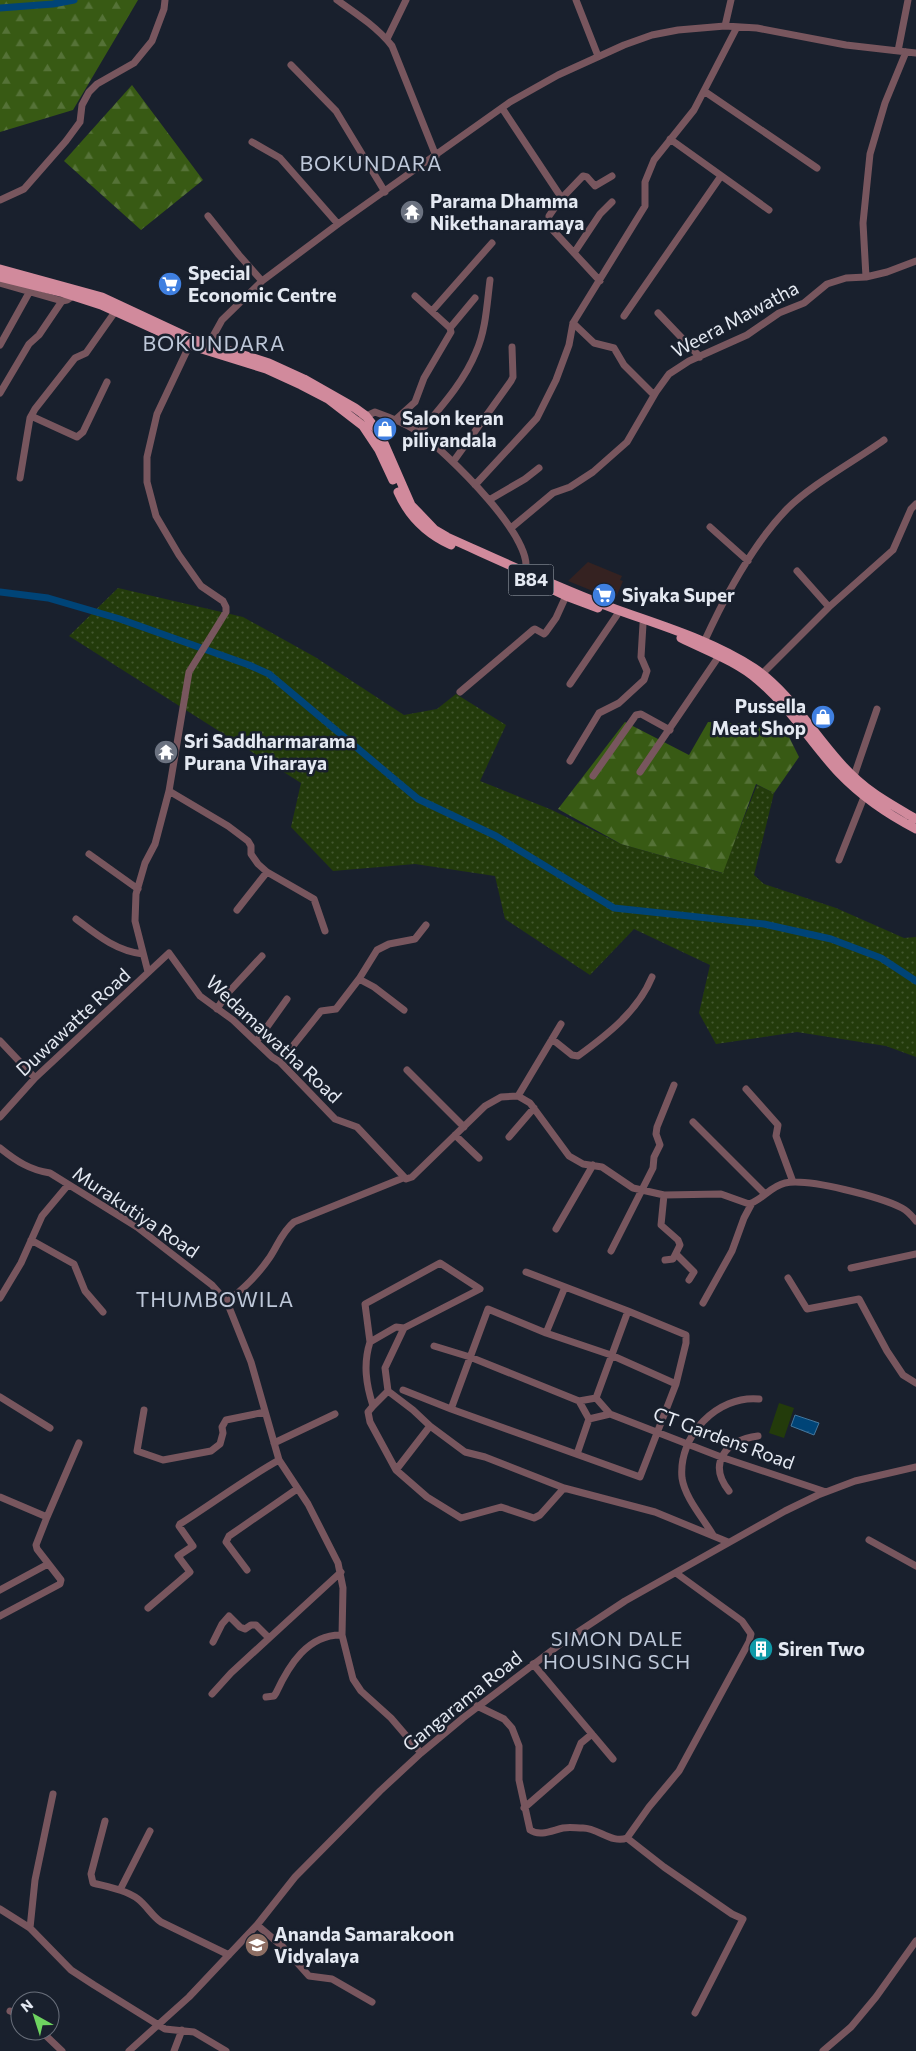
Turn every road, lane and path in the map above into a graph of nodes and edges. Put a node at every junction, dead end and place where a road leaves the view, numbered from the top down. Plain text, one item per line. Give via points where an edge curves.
1 (165, 0) edge
2 (337, 0) edge
3 (406, 0) edge
4 (576, 0) edge
5 (731, 0) edge
6 (908, 0) edge
7 (725, 26) junction
8 (738, 27) junction
9 (387, 39) junction
10 (902, 51) junction
11 (916, 53) edge
12 (598, 56) junction
13 (291, 65) dead end
14 (704, 91) junction
15 (502, 108) junction
16 (670, 139) junction
17 (252, 142) dead end
18 (436, 156) junction
19 (818, 168) dead end
20 (612, 176) dead end
21 (721, 176) junction
22 (385, 192) junction
23 (0, 200) edge
24 (560, 200) junction
25 (612, 202) dead end
26 (768, 210) dead end
27 (208, 216) dead end
28 (338, 224) junction
29 (492, 243) dead end
30 (574, 253) junction
31 (916, 261) edge
32 (0, 269) edge
33 (0, 277) edge
34 (866, 277) junction
35 (490, 280) dead end
36 (262, 281) junction
37 (600, 281) junction
38 (0, 283) edge
39 (30, 291) junction
40 (73, 296) junction
41 (415, 296) dead end
42 (475, 298) dead end
43 (62, 301) junction
44 (118, 308) junction
45 (432, 311) junction
46 (658, 313) dead end
47 (624, 316) dead end
48 (573, 324) junction
49 (450, 328) junction
50 (191, 342) junction
51 (0, 345) edge
52 (207, 347) junction
53 (512, 347) dead end
54 (700, 357) junction
55 (107, 382) dead end
56 (0, 393) edge
57 (654, 395) junction
58 (31, 416) junction
59 (362, 418) junction
60 (395, 420) junction
61 (419, 433) junction
62 (884, 440) dead end
63 (453, 462) junction
64 (539, 468) dead end
65 (20, 478) dead end
66 (475, 485) junction
67 (489, 500) junction
68 (916, 504) edge
69 (710, 527) dead end
70 (511, 528) junction
71 (748, 561) junction
72 (797, 570) dead end
73 (525, 574) junction
74 (566, 596) junction
75 (829, 607) junction
76 (617, 615) junction
77 (643, 624) junction
78 (704, 642) junction
79 (719, 656) junction
80 (760, 677) junction
81 (570, 684) dead end
82 (460, 692) dead end
83 (877, 709) dead end
84 (670, 730) junction
85 (570, 761) dead end
86 (640, 772) dead end
87 (593, 776) dead end
88 (854, 776) junction
89 (169, 792) junction
90 (864, 797) junction
91 (916, 819) edge
92 (916, 829) edge
93 (89, 854) dead end
94 (839, 860) dead end
95 (267, 872) junction
96 (138, 889) junction
97 (237, 910) dead end
98 (76, 920) dead end
99 (426, 925) dead end
100 (325, 931) dead end
101 (144, 954) junction
102 (262, 956) dead end
103 (148, 972) junction
104 (652, 977) dead end
105 (359, 979) junction
106 (287, 999) dead end
107 (217, 1009) junction
108 (404, 1010) dead end
109 (561, 1024) dead end
110 (552, 1039) junction
111 (257, 1041) junction
112 (0, 1042) edge
113 (280, 1062) junction
114 (407, 1070) dead end
115 (35, 1078) junction
116 (674, 1085) dead end
117 (746, 1089) dead end
118 (518, 1096) junction
119 (534, 1108) junction
120 (0, 1118) edge
121 (693, 1122) dead end
122 (464, 1127) junction
123 (456, 1135) junction
124 (509, 1137) dead end
125 (0, 1148) edge
126 (479, 1158) dead end
127 (593, 1165) junction
128 (404, 1178) junction
129 (793, 1182) junction
130 (68, 1185) junction
131 (641, 1190) junction
132 (765, 1194) junction
133 (664, 1195) junction
134 (752, 1203) junction
135 (916, 1221) edge
136 (556, 1229) dead end
137 (31, 1240) junction
138 (611, 1251) dead end
139 (916, 1254) edge
140 (676, 1255) junction
141 (664, 1260) dead end
142 (851, 1268) dead end
143 (526, 1272) dead end
144 (788, 1278) dead end
145 (689, 1280) dead end
146 (565, 1287) junction
147 (0, 1298) edge
148 (227, 1302) junction
149 (703, 1303) dead end
150 (628, 1311) junction
151 (103, 1312) dead end
152 (404, 1328) junction
153 (546, 1333) junction
154 (370, 1342) junction
155 (434, 1346) dead end
156 (611, 1355) junction
157 (470, 1357) junction
158 (916, 1383) edge
159 (676, 1384) junction
160 (403, 1390) dead end
161 (388, 1391) junction
162 (0, 1397) edge
163 (596, 1398) junction
164 (758, 1399) dead end
165 (579, 1402) junction
166 (373, 1406) junction
167 (451, 1409) junction
168 (144, 1410) dead end
169 (265, 1412) junction
170 (335, 1414) dead end
171 (610, 1414) junction
172 (589, 1418) junction
173 (430, 1426) junction
174 (50, 1428) dead end
175 (658, 1432) junction
176 (758, 1436) dead end
177 (79, 1442) dead end
178 (274, 1443) junction
179 (688, 1444) junction
180 (577, 1454) junction
181 (721, 1457) junction
182 (280, 1460) junction
183 (916, 1467) edge
184 (396, 1470) junction
185 (564, 1488) junction
186 (297, 1489) junction
187 (729, 1491) dead end
188 (826, 1492) junction
189 (0, 1497) edge
190 (47, 1517) junction
191 (713, 1536) junction
192 (869, 1540) dead end
193 (728, 1542) junction
194 (48, 1564) junction
195 (916, 1566) edge
196 (247, 1570) dead end
197 (341, 1572) junction
198 (676, 1573) junction
199 (0, 1590) edge
200 (148, 1608) dead end
201 (0, 1616) edge
202 (342, 1635) junction
203 (269, 1638) junction
204 (213, 1642) dead end
205 (533, 1664) junction
206 (212, 1694) dead end
207 (266, 1697) dead end
208 (477, 1706) junction
209 (592, 1734) junction
210 (421, 1753) junction
211 (613, 1759) dead end
212 (52, 1794) dead end
213 (524, 1808) junction
214 (105, 1821) dead end
215 (150, 1831) dead end
216 (626, 1838) junction
217 (120, 1890) junction
218 (0, 1909) edge
219 (257, 1925) junction
220 (30, 1928) junction
221 (916, 1941) edge
222 (229, 1955) junction
223 (372, 2002) dead end
224 (694, 2013) dead end
225 (158, 2025) junction
226 (182, 2030) junction
227 (52, 2041) edge
228 (62, 2051) edge
229 (129, 2051) edge
230 (174, 2051) edge
231 (226, 2051) edge
232 (823, 2051) edge

1 - 23 street via 152,42 134,62 89,92 82,105 80,122 66,141 24,189
2 - 9 street
3 - 9 street
4 - 12 street
5 - 7 street
6 - 10 street
7 - 8 street
7 - 12 street via 652,35
8 - 10 street
8 - 14 street
9 - 18 street
10 - 11 street
10 - 34 street via 870,154 863,223
12 - 15 street via 540,84
13 - 22 street via 336,111
14 - 16 street via 694,110
14 - 19 street
15 - 18 street
15 - 24 street
16 - 21 street
16 - 37 street via 654,160 646,182 645,206
17 - 28 street via 280,158
18 - 22 street
20 - 24 street via 595,186 584,176
21 - 26 street
21 - 47 street
22 - 28 street
24 - 30 street via 548,223
25 - 30 street
27 - 36 street
28 - 36 street
29 - 45 street
30 - 37 street
31 - 34 street, Weera Mawatha
32 - 44 main road, B84 via 75,289
33 - 40 main road, B84
34 - 54 street, Weera Mawatha via 846,278 827,284 804,303 779,313 747,335
35 - 61 street via 477,350 450,395
36 - 52 street via 222,320
37 - 48 street
38 - 39 street
39 - 43 street
39 - 51 street
40 - 43 street
40 - 44 main road, B84
41 - 45 street
42 - 49 street
43 - 56 street via 29,344
44 - 50 main road, B84
44 - 58 street via 86,353 75,358
45 - 49 street
46 - 54 street
48 - 57 street via 594,343 614,348 624,365
48 - 66 street via 556,380 537,418
49 - 60 street via 415,402
50 - 52 main road, B84
50 - 89 street via 157,414 147,457 147,482 156,516 179,555 201,586 223,601 226,612 189,672
52 - 59 main road, B84 via 269,363 356,408
53 - 63 street via 513,376
54 - 57 street, Weera Mawatha via 669,374
55 - 58 street via 83,432 77,437
57 - 70 street, Weera Mawatha via 627,442 593,472 570,487 553,493
58 - 65 street
59 - 60 street via 375,412
59 - 73 main road, B84 via 386,446 407,498 418,514 435,530
60 - 61 street
61 - 63 street
62 - 71 street via 788,508
63 - 66 street
64 - 67 street
66 - 67 street
67 - 70 street
68 - 75 street via 893,550
69 - 71 street
70 - 73 street via 527,559
71 - 78 street
72 - 75 street
73 - 74 main road, B84
73 - 78 main road, B84
74 - 76 main road, B84
74 - 82 street via 544,634 533,630
75 - 80 street
76 - 77 main road, B84
76 - 81 street
77 - 79 main road, B84
77 - 85 street via 642,657 647,671 644,680 620,703 599,713
78 - 80 main road, B84 via 738,658
79 - 80 main road, B84
79 - 84 street
80 - 88 main road, B84 via 780,690
80 - 90 main road, B84 via 838,773
83 - 88 street
84 - 86 street
84 - 87 street via 641,714 636,715
88 - 91 main road, B84 via 871,793
89 - 95 street via 248,841 251,854
89 - 96 street
90 - 92 main road, B84
90 - 94 street
93 - 96 street
95 - 97 street
95 - 100 street via 314,899
96 - 101 street via 134,921
98 - 101 street via 106,942 129,952
99 - 105 street via 415,939 377,950
101 - 103 street
102 - 107 street
103 - 107 street, Wedamawatha Road via 169,953 200,996
103 - 115 street, Duwawatte Road
104 - 110 street via 632,1010 578,1056
105 - 108 street
105 - 113 street via 336,1010 321,1011
106 - 111 street
107 - 111 street, Wedamawatha Road
109 - 110 street
110 - 118 street
111 - 113 street, Wedamawatha Road
112 - 115 street
113 - 128 street, Wedamawatha Road via 335,1119 357,1127
114 - 122 street
115 - 120 street, Duwawatte Road
116 - 131 street via 657,1127 660,1145 653,1168
117 - 129 street via 778,1125 776,1136
118 - 119 street
118 - 122 street via 492,1101
119 - 124 street
119 - 127 street via 569,1156
121 - 132 street
122 - 123 street
123 - 126 street
123 - 128 street via 412,1177
125 - 130 street, Murakutiya Road via 15,1161 35,1171 50,1173
127 - 131 street
127 - 136 street
128 - 148 street via 294,1222 285,1229 270,1257 249,1285
129 - 132 street via 780,1184
129 - 135 street via 813,1183 888,1203 903,1208
130 - 137 street via 42,1216
130 - 148 street, Murakutiya Road via 137,1227 212,1285
131 - 133 street
131 - 138 street
132 - 134 street
133 - 134 street via 721,1194 746,1204
133 - 140 street via 661,1225 678,1240 680,1245
134 - 149 street via 732,1251
137 - 147 street
137 - 151 street via 74,1264 85,1291
139 - 142 street
140 - 141 street via 673,1259
140 - 145 street via 694,1272
143 - 146 street
144 - 158 street via 807,1309 859,1299 903,1375
146 - 150 street
146 - 153 street
148 - 169 street, Murakutiya Road via 251,1362
150 - 156 street
150 - 159 street via 686,1335
152 - 154 street via 396,1327
152 - 154 street via 480,1289 440,1263 365,1304
152 - 161 street via 385,1368
153 - 156 street
153 - 157 street via 488,1309
154 - 166 street via 365,1357
155 - 157 street
156 - 159 street
156 - 163 street
157 - 165 street
157 - 167 street
159 - 175 street
160 - 167 street
161 - 166 street
161 - 173 street
162 - 174 street
163 - 165 street
163 - 171 street, CT Gardens Road
164 - 179 street via 727,1404 711,1413
165 - 172 street
166 - 184 street via 368,1412 370,1422
167 - 180 street
168 - 169 street via 137,1451 163,1460 211,1451 222,1440 222,1427 226,1420
169 - 178 street, Murakutiya Road
170 - 178 street
171 - 172 street
171 - 175 street, CT Gardens Road
172 - 180 street
173 - 184 street
173 - 185 street via 465,1452
175 - 179 street, CT Gardens Road
175 - 180 street via 640,1477
176 - 181 street via 738,1442
177 - 190 street
178 - 182 street, Murakutiya Road
179 - 181 street, CT Gardens Road
179 - 191 street via 682,1478 687,1493
181 - 187 street via 719,1470
181 - 188 street, CT Gardens Road
182 - 186 street, Murakutiya Road
182 - 200 street via 180,1524 193,1546 178,1556 190,1572
183 - 188 street, Gangarama Road via 866,1478
184 - 185 street via 427,1497 461,1518 500,1507 534,1518
185 - 191 street via 655,1512
186 - 196 street via 229,1536 226,1542
186 - 197 street, Murakutiya Road via 330,1545
188 - 193 street, Gangarama Road
189 - 190 street
190 - 194 street via 36,1545
191 - 193 street
192 - 195 street
193 - 198 street, Gangarama Road
194 - 199 street
194 - 201 street via 61,1580 60,1584
197 - 202 street, Murakutiya Road
197 - 203 street
198 - 205 street, Gangarama Road via 624,1601
198 - 216 street via 742,1621 751,1634 679,1771
202 - 207 street via 324,1636 312,1643 292,1666 274,1696
202 - 210 street, Murakutiya Road via 350,1669 361,1691 391,1718
203 - 204 street via 256,1625 240,1628 229,1616
203 - 206 street
205 - 208 street, Gangarama Road
205 - 209 street
208 - 210 street, Gangarama Road
208 - 213 street via 504,1719 512,1728 519,1746 519,1780
209 - 211 street
209 - 213 street via 581,1743 572,1766
210 - 219 street, Gangarama Road via 295,1877
212 - 220 street via 35,1880
213 - 216 street via 530,1830 534,1833 590,1828 617,1840
214 - 217 street via 91,1874 93,1883
215 - 217 street
216 - 224 street via 743,1919
217 - 222 street via 139,1900 161,1922
218 - 220 street
219 - 222 street, Gangarama Road
219 - 223 street via 309,1976 332,1979
220 - 225 street via 71,1970
221 - 232 street via 864,2012
222 - 225 street, Gangarama Road
225 - 226 street
225 - 229 street, Gangarama Road
226 - 230 street
226 - 231 street via 194,2032
227 - 228 street

